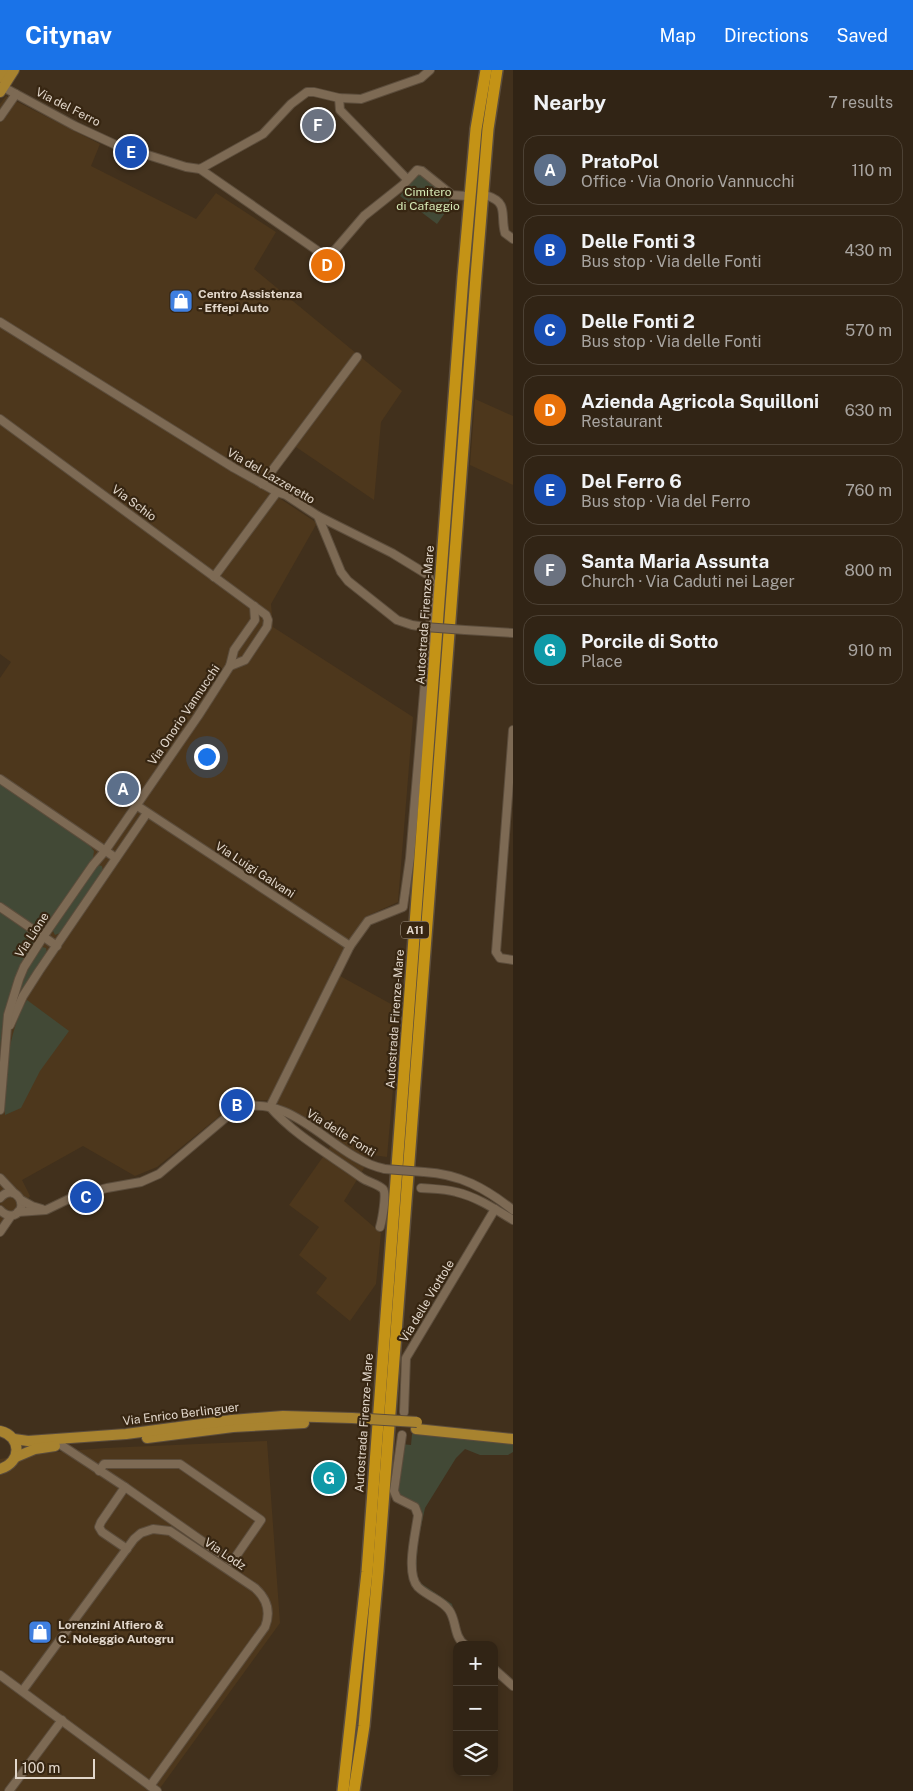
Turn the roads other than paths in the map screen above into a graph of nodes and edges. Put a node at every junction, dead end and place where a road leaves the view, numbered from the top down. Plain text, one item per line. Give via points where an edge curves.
1 (4, 70) edge
2 (14, 70) edge
3 (430, 70) edge
4 (486, 70) edge
5 (497, 70) edge
6 (1, 85) edge
7 (16, 94) junction
8 (339, 98) junction
9 (0, 117) edge
10 (200, 169) junction
11 (407, 179) junction
12 (467, 196) dead end
13 (488, 196) dead end
14 (513, 239) edge
15 (0, 322) edge
16 (357, 357) dead end
17 (0, 419) edge
18 (262, 484) junction
19 (277, 492) junction
20 (318, 516) junction
21 (214, 577) junction
22 (254, 606) junction
23 (248, 630) junction
24 (513, 633) edge
25 (262, 635) junction
26 (230, 666) junction
27 (513, 730) edge
28 (512, 761) edge
29 (0, 779) edge
30 (136, 805) junction
31 (147, 813) junction
32 (105, 851) junction
33 (116, 858) junction
34 (0, 907) edge
35 (43, 937) junction
36 (56, 946) junction
37 (350, 946) junction
38 (513, 960) edge
39 (6, 1043) junction
40 (270, 1107) junction
41 (0, 1110) edge
42 (1, 1179) edge
43 (421, 1188) dead end
44 (14, 1193) junction
45 (2, 1196) edge
46 (21, 1200) junction
47 (46, 1210) junction
48 (495, 1210) junction
49 (513, 1210) edge
50 (0, 1211) edge
51 (14, 1214) junction
52 (513, 1220) edge
53 (380, 1227) dead end
54 (0, 1228) edge
55 (0, 1232) edge
56 (404, 1412) dead end
57 (351, 1421) junction
58 (416, 1426) junction
59 (0, 1431) edge
60 (513, 1433) edge
61 (402, 1435) dead end
62 (14, 1439) junction
63 (513, 1439) edge
64 (61, 1445) junction
65 (16, 1457) junction
66 (0, 1469) edge
67 (100, 1471) junction
68 (125, 1488) junction
69 (127, 1549) junction
70 (462, 1641) edge
71 (498, 1673) edge
72 (0, 1674) edge
73 (513, 1686) edge
74 (23, 1690) junction
75 (62, 1720) junction
76 (154, 1789) edge
77 (9, 1791) edge
78 (344, 1791) edge
79 (354, 1791) edge

1 - 6 main road
2 - 6 main road
3 - 8 street via 421,78 376,95 361,99
4 - 78 highway, Autostrada Firenze-Mare / A11 via 476,129 463,277 366,1572
5 - 79 highway, Autostrada Firenze-Mare / A11 via 488,129 476,276 378,1571 364,1726
6 - 7 street, Via del Ferro
7 - 9 street, Via del Ferro
7 - 10 street, Via del Ferro via 116,145
8 - 10 street via 307,92 263,134
8 - 11 street via 340,110
10 - 11 street via 328,258 364,216
11 - 12 street via 419,169 452,195
13 - 14 street via 501,203 505,233
15 - 18 street, Via del Lazzeretto
16 - 18 street
17 - 21 street, Via Schio
18 - 19 street, Via del Lazzeretto
19 - 20 street, Via del Lazzeretto
19 - 21 street
20 - 24 street, Via del Lazzeretto, bridge via 341,572 397,620 425,627
20 - 37 street via 428,574 433,586 403,907 368,921
21 - 22 street, Via Schio
22 - 23 street, Via Onorio Vannucchi via 255,620
22 - 25 street via 267,617 267,627
23 - 25 street via 258,627
23 - 26 street, Via Onorio Vannucchi via 233,653
25 - 26 street, Via Onorio Vannucchi via 245,660
26 - 30 street, Via Onorio Vannucchi
27 - 28 street
28 - 38 street via 496,952 500,958
29 - 32 street
30 - 31 street, Via Luigi Galvani
30 - 32 street, Via Onorio Vannucchi
31 - 33 street
31 - 37 street, Via Luigi Galvani
32 - 33 street
32 - 35 street, Via Lione
33 - 36 street, Via Lione
34 - 35 street
35 - 36 street
35 - 39 street, Via Lione via 24,967 14,991
36 - 39 street, Via Lione via 23,996 12,1018
37 - 40 street
39 - 41 street, Via Lione
40 - 47 street, Via delle Fonti via 236,1109 153,1177 76,1196
40 - 49 street, Via delle Fonti, bridge via 314,1128 369,1165 453,1175 491,1194
40 - 53 street, Via delle Fonti via 281,1120 382,1188
42 - 44 street
42 - 45 street
43 - 48 street via 456,1192
44 - 45 street
44 - 46 street
46 - 47 street
46 - 51 street via 21,1206
47 - 51 street, Via delle Fonti
48 - 52 street
48 - 56 street, Via delle Viottole via 406,1358
50 - 51 street
50 - 54 street
51 - 55 street
57 - 58 main road, bridge
57 - 62 main road, Via Enrico Berlinguer via 283,1416 126,1434 28,1441
57 - 64 main road, Via Enrico Berlinguer via 233,1427
58 - 60 main road
58 - 63 main road
59 - 62 main road, Via Enrico Berlinguer
61 - 70 street via 394,1491 397,1498 415,1507 418,1515 411,1567 413,1577 417,1586 450,1611 455,1632
62 - 65 main road
64 - 65 main road, Via Enrico Berlinguer via 35,1448
64 - 67 street
65 - 66 main road, Via Enrico Berlinguer via 10,1465
67 - 68 street
67 - 68 street via 104,1464 180,1464 261,1520 232,1562
68 - 69 street via 99,1527
69 - 74 street, Via Lodz
69 - 76 street, Via Lodz via 146,1530 170,1531 255,1588 265,1599 268,1614 263,1632
71 - 73 street
72 - 74 street
74 - 75 street
75 - 76 street
75 - 77 street

